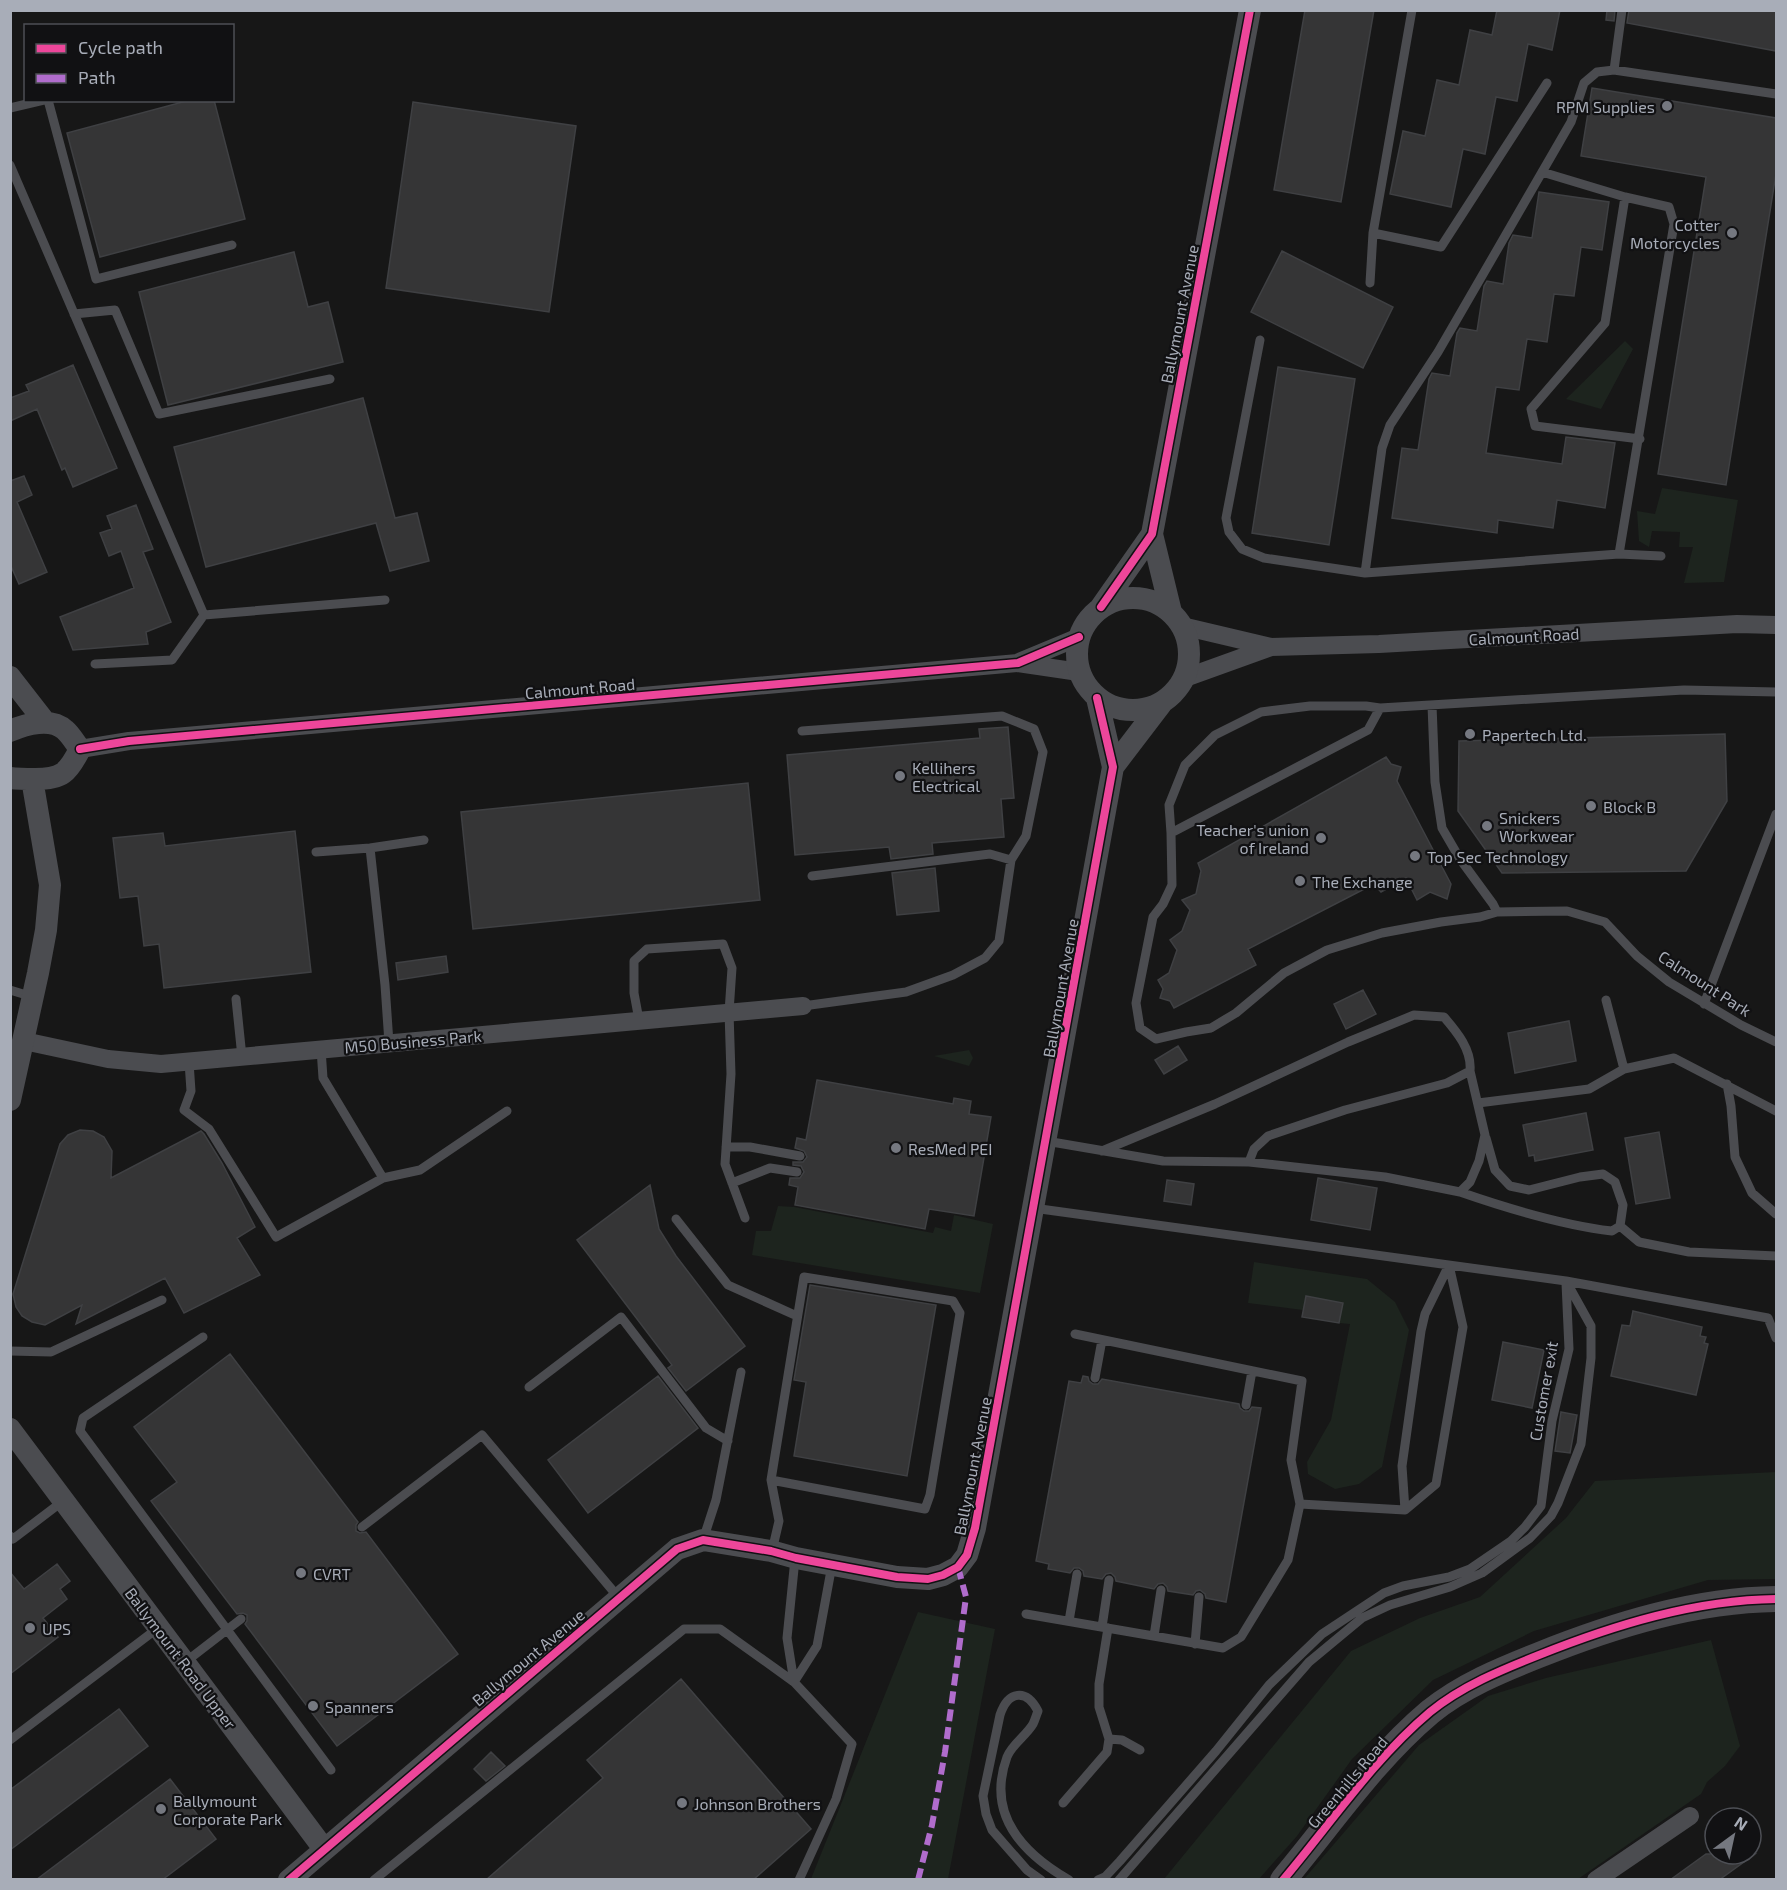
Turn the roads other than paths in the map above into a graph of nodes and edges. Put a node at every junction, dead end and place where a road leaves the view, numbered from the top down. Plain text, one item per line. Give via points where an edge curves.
1 (1250, 10) edge
2 (1412, 10) edge
3 (1622, 10) edge
4 (1614, 70) junction
5 (1547, 83) dead end
6 (1776, 94) edge
7 (37, 102) edge
8 (47, 102) edge
9 (10, 108) edge
10 (10, 165) edge
11 (1542, 172) junction
12 (1625, 197) junction
13 (1373, 233) junction
14 (232, 245) dead end
15 (1370, 283) dead end
16 (74, 314) junction
17 (1260, 340) dead end
18 (330, 379) dead end
19 (1640, 439) junction
20 (1152, 534) junction
21 (1619, 554) junction
22 (1661, 556) dead end
23 (1365, 573) junction
24 (386, 600) dead end
25 (1101, 607) junction
26 (204, 615) junction
27 (1177, 619) junction
28 (1776, 625) edge
29 (1079, 637) junction
30 (1271, 647) junction
31 (1018, 663) junction
32 (94, 664) dead end
33 (1079, 672) junction
34 (10, 677) edge
35 (1185, 678) junction
36 (1776, 692) edge
37 (1097, 698) junction
38 (1161, 704) junction
39 (1432, 705) junction
40 (1380, 708) junction
41 (45, 722) junction
42 (10, 731) edge
43 (802, 731) dead end
44 (80, 749) junction
45 (1113, 767) junction
46 (22, 778) edge
47 (1776, 814) edge
48 (1171, 833) junction
49 (424, 840) dead end
50 (370, 848) junction
51 (316, 852) dead end
52 (1011, 860) junction
53 (812, 876) dead end
54 (1497, 912) junction
55 (10, 990) edge
56 (33, 997) junction
57 (236, 999) dead end
58 (1606, 1000) dead end
59 (1704, 1004) junction
60 (802, 1006) joint
61 (729, 1012) junction
62 (639, 1020) junction
63 (24, 1041) junction
64 (1776, 1042) edge
65 (389, 1043) junction
66 (321, 1050) junction
67 (242, 1057) junction
68 (189, 1062) junction
69 (1624, 1069) junction
70 (1470, 1071) junction
71 (1727, 1084) junction
72 (10, 1100) edge
73 (1478, 1103) junction
74 (507, 1111) dead end
75 (1776, 1111) edge
76 (1485, 1135) junction
77 (1046, 1141) junction
78 (726, 1147) junction
79 (1102, 1151) junction
80 (800, 1156) dead end
81 (1249, 1162) junction
82 (797, 1172) dead end
83 (383, 1178) junction
84 (732, 1183) junction
85 (1460, 1192) junction
86 (1033, 1208) junction
87 (1776, 1214) edge
88 (745, 1218) dead end
89 (676, 1219) dead end
90 (1620, 1226) junction
91 (1776, 1256) edge
92 (1449, 1265) junction
93 (1566, 1281) junction
94 (162, 1300) dead end
95 (797, 1316) junction
96 (1075, 1334) dead end
97 (203, 1337) dead end
98 (1776, 1338) edge
99 (1102, 1340) junction
100 (10, 1351) edge
101 (1252, 1371) junction
102 (741, 1372) dead end
103 (1095, 1378) dead end
104 (529, 1387) dead end
105 (1246, 1405) dead end
106 (10, 1429) edge
107 (728, 1441) junction
108 (771, 1480) junction
109 (64, 1501) junction
110 (1300, 1504) junction
111 (1405, 1510) junction
112 (362, 1527) dead end
113 (10, 1536) edge
114 (703, 1540) junction
115 (771, 1551) junction
116 (796, 1558) junction
117 (831, 1564) junction
118 (1077, 1574) dead end
119 (1109, 1580) dead end
120 (1161, 1590) dead end
121 (1199, 1597) dead end
122 (619, 1598) junction
123 (1776, 1599) edge
124 (1026, 1614) dead end
125 (241, 1619) dead end
126 (1069, 1621) junction
127 (1105, 1627) junction
128 (158, 1628) junction
129 (227, 1629) junction
130 (1154, 1636) junction
131 (1195, 1644) junction
132 (184, 1663) junction
133 (794, 1682) junction
134 (1109, 1739) junction
135 (10, 1740) edge
136 (1140, 1750) dead end
137 (331, 1770) dead end
138 (1063, 1803) dead end
139 (1690, 1816) dead end
140 (324, 1849) junction
141 (289, 1880) edge
142 (374, 1880) edge
143 (800, 1880) edge
144 (1041, 1880) edge
145 (1069, 1880) edge
146 (1098, 1880) edge
147 (1119, 1880) edge
148 (1283, 1880) edge
149 (1596, 1880) edge

1 - 20 street, Ballymount Avenue
2 - 13 lane
3 - 4 lane
4 - 6 lane
4 - 11 lane via 1597,72 1584,83 1571,122
5 - 13 lane via 1441,247
7 - 9 lane
8 - 14 lane via 96,279
10 - 16 lane
11 - 12 lane
11 - 23 lane via 1438,351 1390,425 1382,448
12 - 19 lane via 1669,207 1674,224
12 - 19 lane via 1605,323 1531,409 1535,426
13 - 15 lane
16 - 18 lane via 116,310 159,414
16 - 26 lane
17 - 23 lane via 1226,518 1229,532 1242,549 1264,558
19 - 21 lane
20 - 25 street, Ballymount Avenue
20 - 27 street, Ballymount Avenue
21 - 22 lane
21 - 23 lane
24 - 26 lane
25 - 27 street via 1118,599 1137,597 1155,602
25 - 29 street
26 - 32 lane via 172,660
27 - 30 street, Calmount Road
27 - 35 street via 1189,643 1190,661
28 - 30 street, Calmount Road
29 - 31 street, Calmount Road
29 - 33 street
30 - 35 street, Calmount Road
31 - 33 street, Calmount Road
31 - 44 street, Calmount Road via 129,741
33 - 37 street
34 - 41 street
35 - 38 street
36 - 39 lane, Calmount Park via 1684,690
37 - 38 street via 1128,711
37 - 45 street, Ballymount Avenue
38 - 45 street, Ballymount Avenue
39 - 40 lane, Calmount Park
39 - 54 lane via 1435,782 1443,828
40 - 48 lane via 1368,730
40 - 48 lane, Calmount Park via 1310,706 1261,712 1215,735 1185,765 1169,806
41 - 42 street
41 - 44 street via 66,730
43 - 52 lane via 1002,716 1034,729 1043,752 1026,836
44 - 46 street via 64,774 52,779
45 - 77 street, Ballymount Avenue
46 - 56 street via 50,885
47 - 59 lane
48 - 54 lane, Calmount Park via 1172,885 1153,917 1136,1003 1140,1028 1156,1039 1211,1028 1284,974 1327,950 1382,933
49 - 50 lane
50 - 51 lane
50 - 65 lane
52 - 53 lane via 990,854
52 - 60 lane via 999,940 985,958 906,992
54 - 59 lane, Calmount Park via 1567,911 1605,922 1637,956
55 - 56 lane
56 - 63 street
57 - 67 lane
58 - 69 lane
59 - 64 lane, Calmount Park
60 - 61 street, M50 Business Park
61 - 62 street, M50 Business Park
61 - 62 lane via 732,968 723,944 647,949 634,961
61 - 78 lane
62 - 65 street, M50 Business Park
63 - 68 street, M50 Business Park via 108,1059 161,1064
63 - 72 street
65 - 66 street, M50 Business Park
66 - 67 street, M50 Business Park
66 - 83 lane via 322,1078
67 - 68 street, M50 Business Park
68 - 83 lane via 191,1090 184,1110 209,1129 276,1237
69 - 71 lane via 1674,1059
69 - 73 lane via 1589,1089
70 - 73 lane
70 - 79 lane via 1471,1060 1459,1034 1444,1017 1414,1015
70 - 81 lane via 1446,1083 1268,1136 1254,1149
71 - 75 lane
71 - 87 lane via 1735,1157 1752,1193
73 - 76 lane
74 - 83 lane via 420,1170
76 - 85 lane via 1475,1172
76 - 90 lane via 1495,1170 1510,1186 1529,1190 1603,1174 1615,1182 1623,1205
77 - 79 lane
77 - 86 street, Ballymount Avenue
78 - 80 lane
78 - 84 lane via 725,1164
79 - 81 lane via 1163,1161
81 - 85 lane via 1385,1177
82 - 84 lane via 770,1168
84 - 88 lane
85 - 90 lane via 1592,1229 1612,1231
86 - 92 lane
86 - 117 street, Ballymount Avenue via 967,1555 958,1567 928,1579
89 - 95 lane via 728,1285
90 - 91 lane via 1639,1242 1689,1252
92 - 93 lane
92 - 111 lane via 1421,1331 1402,1466
92 - 111 lane via 1463,1327 1436,1484
93 - 98 lane via 1768,1318
93 - 146 lane, Customer exit via 1569,1349 1554,1411 1541,1506 1525,1527 1470,1569 1384,1593 1322,1634 1269,1685 1120,1861
93 - 147 lane via 1591,1326 1591,1358 1581,1444 1551,1516 1530,1538 1482,1573 1390,1605 1362,1618 1335,1640 1309,1662
94 - 100 lane via 51,1352
95 - 108 lane
95 - 108 lane via 804,1277 953,1301 960,1313 925,1509
96 - 99 lane
97 - 129 lane via 83,1418 80,1431
99 - 101 lane
99 - 103 lane
101 - 105 lane
101 - 110 lane via 1302,1381 1291,1460
102 - 107 lane
104 - 107 lane via 621,1317 705,1428
106 - 109 street, Ballymount Road Upper
107 - 114 lane
108 - 115 lane via 778,1521
109 - 113 lane via 13,1539
109 - 128 street, Ballymount Road Upper
110 - 111 lane
110 - 131 lane via 1288,1560 1241,1636 1223,1648
112 - 122 lane via 482,1435
114 - 115 street, Ballymount Avenue
114 - 122 street, Ballymount Avenue via 677,1549
115 - 116 street, Ballymount Avenue
116 - 117 street, Ballymount Avenue
116 - 133 lane via 787,1638
117 - 133 lane via 817,1646
118 - 126 lane
119 - 127 lane
120 - 130 lane
121 - 131 lane
122 - 140 street, Ballymount Avenue
123 - 148 main road, Greenhills Road via 1711,1604 1651,1618 1570,1643 1465,1688 1398,1741
124 - 126 lane
125 - 129 lane
126 - 127 lane
127 - 130 lane
127 - 134 lane via 1099,1707
128 - 132 street, Ballymount Road Upper
128 - 135 lane
129 - 132 lane
129 - 137 lane
130 - 131 lane
132 - 140 street, Ballymount Road Upper
133 - 142 lane via 720,1629 684,1629
133 - 143 lane via 852,1744 836,1799
134 - 136 lane via 1122,1740
134 - 138 lane via 1107,1752
139 - 149 street
140 - 141 street
144 - 145 lane via 992,1830 983,1796 1000,1715 1004,1705 1017,1695 1026,1697 1038,1712 1007,1755 1000,1783 1002,1809 1017,1838 1048,1867

